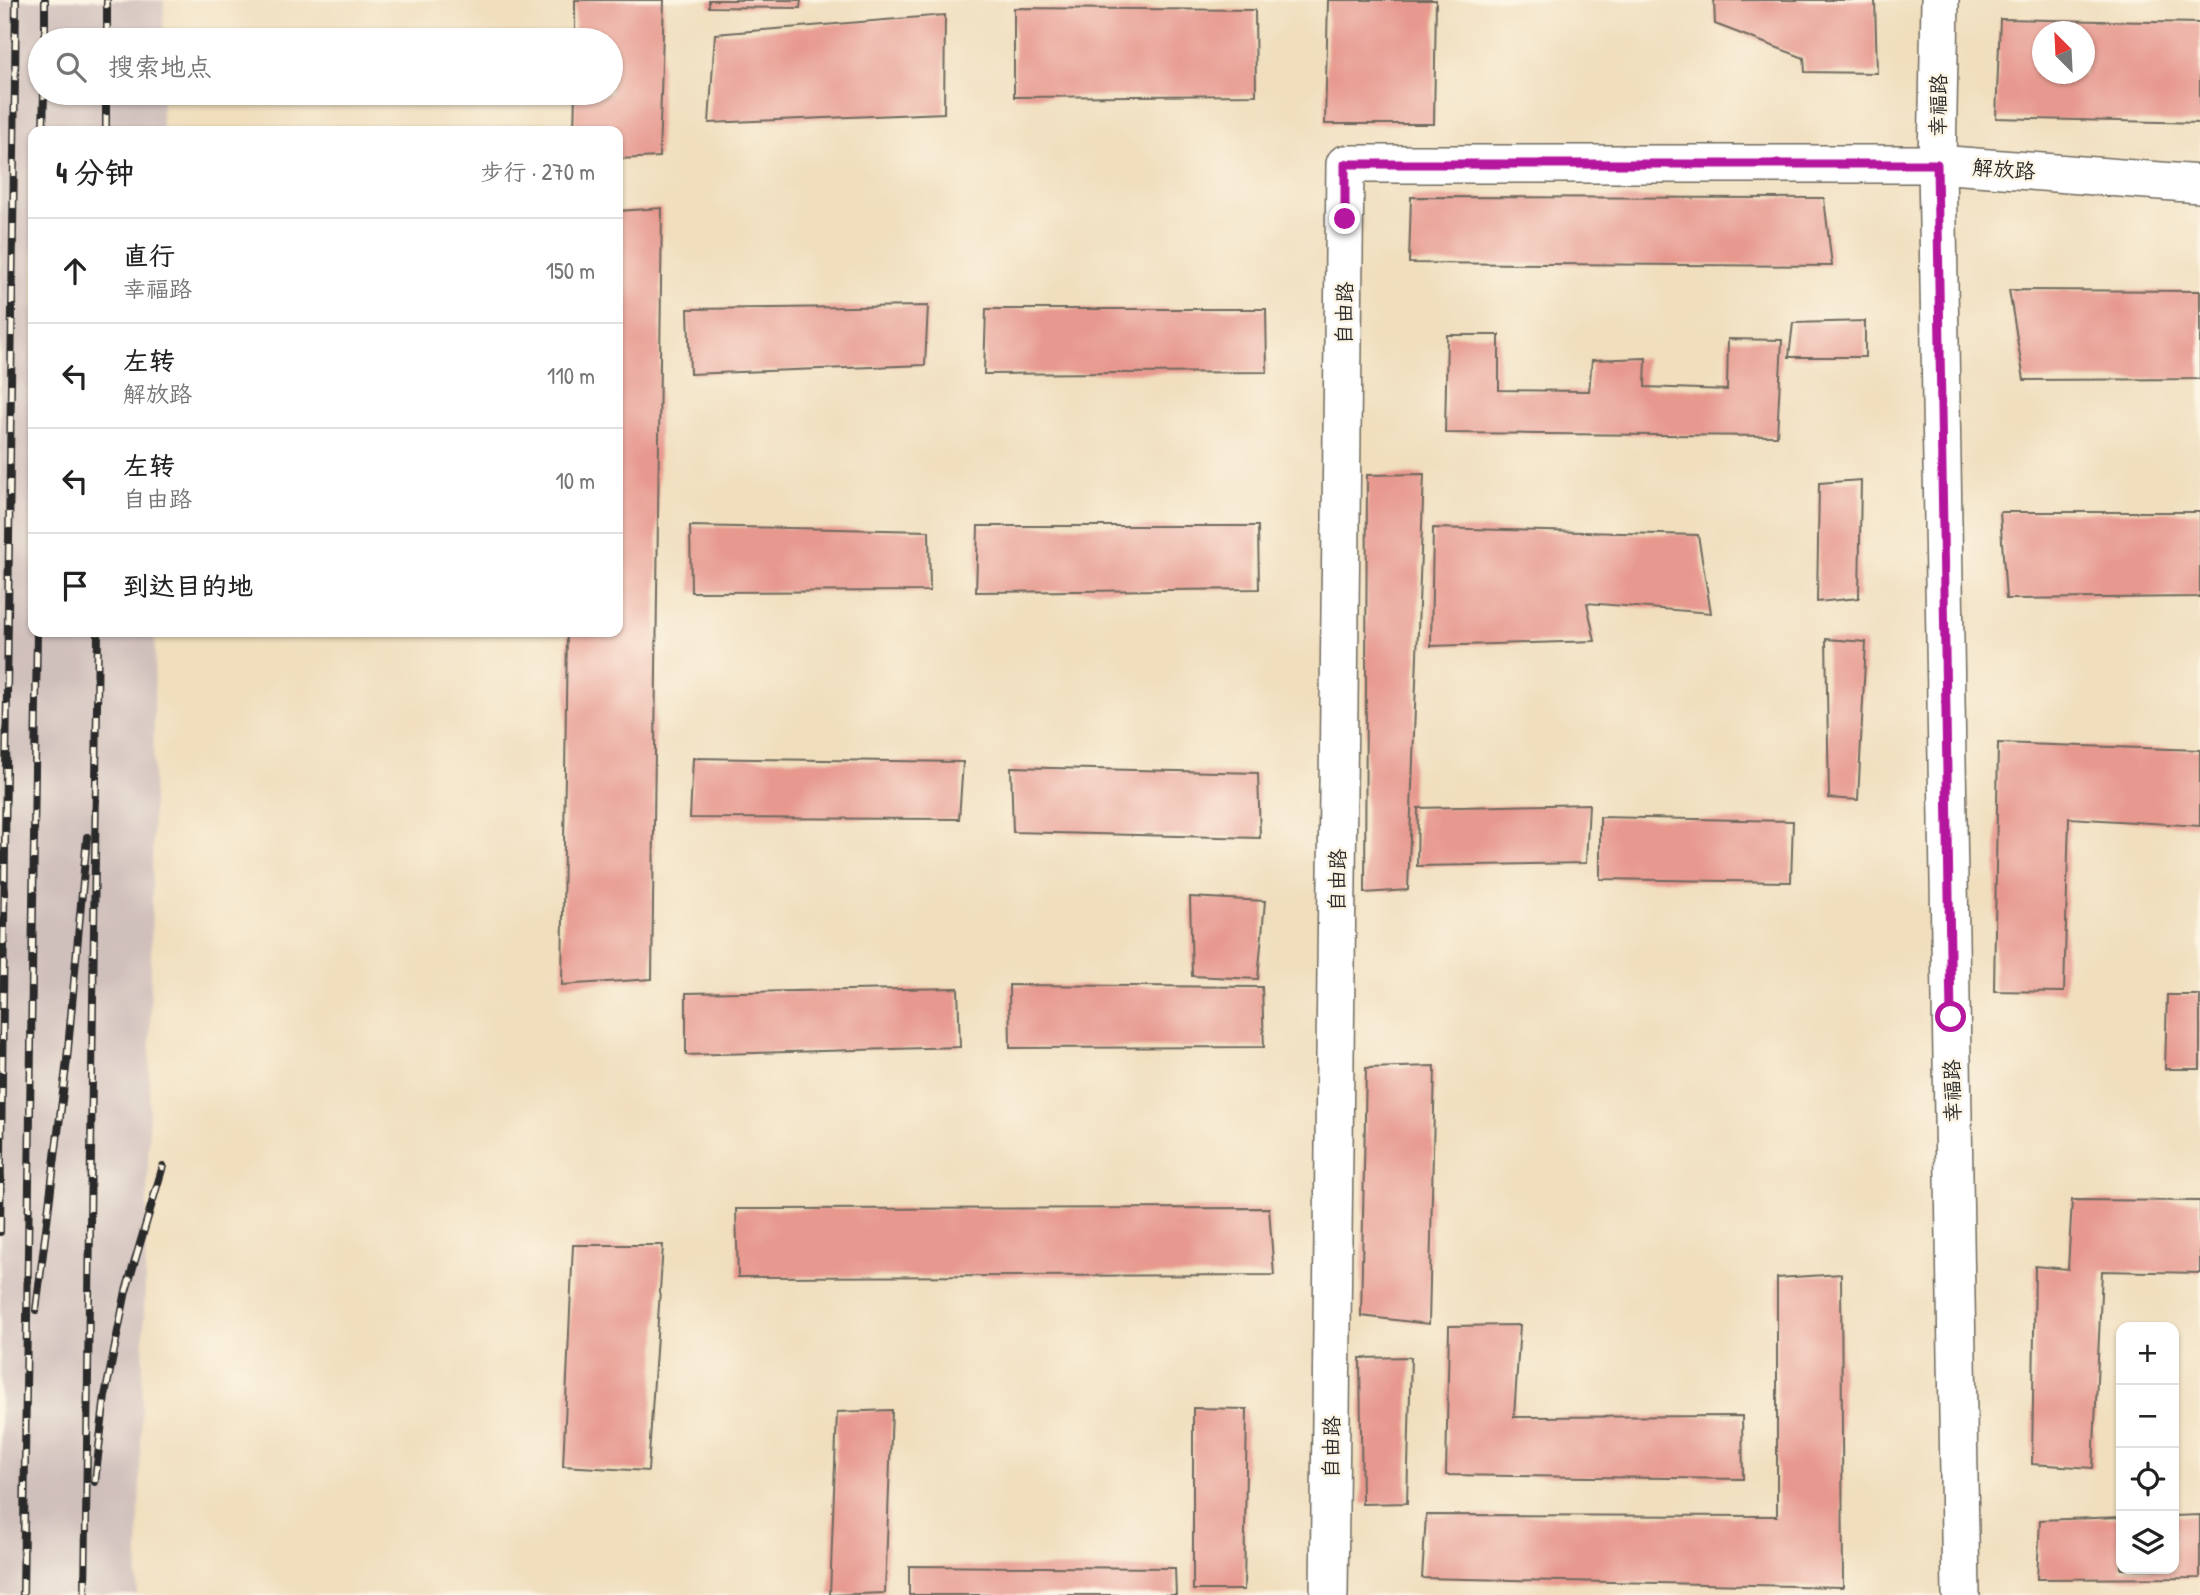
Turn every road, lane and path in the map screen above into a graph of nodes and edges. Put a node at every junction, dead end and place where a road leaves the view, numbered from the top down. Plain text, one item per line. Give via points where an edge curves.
1 (1940, 0) edge
2 (1345, 164) joint
3 (1937, 164) junction
4 (2200, 184) edge
5 (1329, 1595) edge
6 (1961, 1595) edge

1 - 3 street, 幸福路
2 - 3 street, 解放路
2 - 5 street, 自由路
3 - 4 street, 解放路
3 - 6 street, 幸福路

